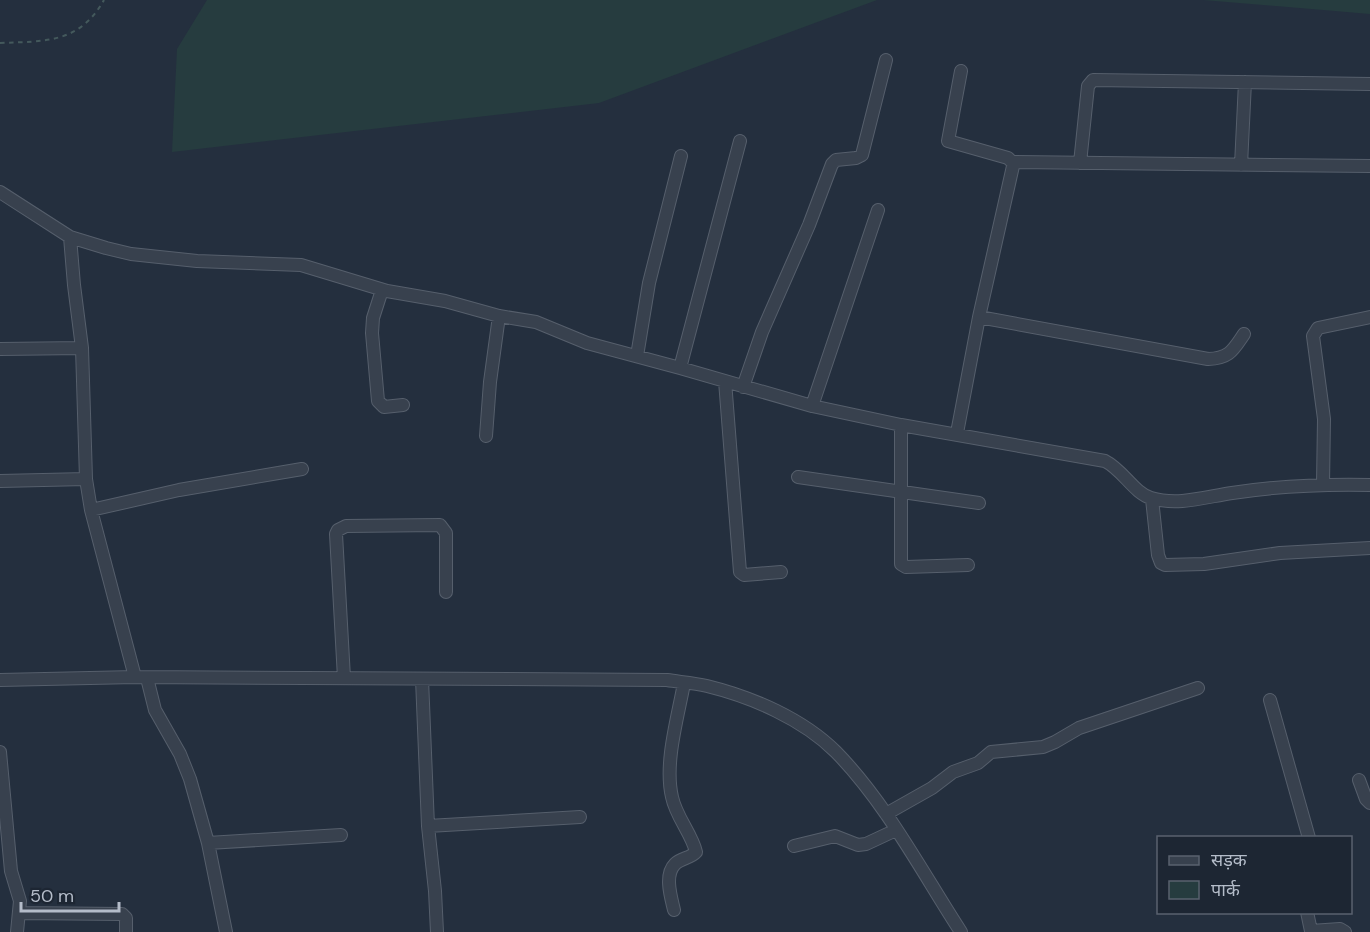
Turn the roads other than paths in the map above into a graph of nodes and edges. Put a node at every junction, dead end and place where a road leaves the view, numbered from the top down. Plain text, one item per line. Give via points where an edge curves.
1 (886, 60) dead end
2 (961, 72) dead end
3 (1245, 82) junction
4 (1370, 84) edge
5 (740, 141) dead end
6 (681, 156) dead end
7 (1012, 162) junction
8 (1080, 163) junction
9 (1241, 165) junction
10 (1370, 166) edge
11 (0, 192) edge
12 (878, 210) dead end
13 (70, 237) junction
14 (382, 290) junction
15 (499, 316) junction
16 (979, 317) junction
17 (1370, 317) edge
18 (1244, 334) dead end
19 (82, 348) junction
20 (0, 349) edge
21 (637, 356) junction
22 (680, 368) junction
23 (724, 381) junction
24 (743, 387) junction
25 (403, 405) dead end
26 (812, 406) junction
27 (901, 425) junction
28 (957, 433) junction
29 (486, 436) dead end
30 (302, 469) dead end
31 (798, 477) dead end
32 (86, 479) junction
33 (0, 481) edge
34 (1323, 484) junction
35 (1370, 485) edge
36 (901, 492) junction
37 (1152, 499) junction
38 (979, 503) dead end
39 (91, 510) junction
40 (1370, 548) edge
41 (968, 565) dead end
42 (781, 572) dead end
43 (446, 592) dead end
44 (141, 677) junction
45 (344, 678) junction
46 (422, 679) junction
47 (0, 681) edge
48 (684, 683) junction
49 (1198, 688) dead end
50 (1270, 700) dead end
51 (0, 752) edge
52 (1359, 780) dead end
53 (1370, 803) edge
54 (886, 814) junction
55 (580, 817) dead end
56 (428, 826) junction
57 (896, 830) junction
58 (341, 835) dead end
59 (1309, 836) edge
60 (207, 843) junction
61 (794, 846) dead end
62 (674, 910) dead end
63 (20, 913) junction
64 (1307, 914) edge
65 (17, 932) edge
66 (126, 932) edge
67 (226, 932) edge
68 (436, 932) edge
69 (961, 932) edge
70 (1345, 932) edge

1 - 24 street via 862,155 832,164
2 - 7 street via 948,141
3 - 4 street
3 - 8 street via 1089,82
3 - 9 street
5 - 22 street
6 - 21 street via 649,284
7 - 8 street
7 - 16 street
8 - 9 street
9 - 10 street
11 - 13 street
12 - 26 street
13 - 14 street via 141,255 301,265
13 - 19 street
14 - 15 street
14 - 25 street via 372,333 378,401 384,407
15 - 21 street via 536,322 587,343
15 - 29 street
16 - 18 street via 1208,359 1229,354
16 - 28 street
17 - 34 street via 1318,328 1313,336 1324,419
19 - 20 street
19 - 32 street
21 - 22 street
22 - 23 street
23 - 24 street
23 - 42 street via 740,572
24 - 26 street
26 - 27 street
27 - 28 street
27 - 36 street
28 - 37 street via 1105,461
30 - 39 street
31 - 36 street
32 - 33 street
32 - 39 street
34 - 35 street
34 - 37 street via 1193,501
36 - 38 street
36 - 41 street via 901,564
37 - 40 street via 1158,555 1165,565
39 - 44 street
43 - 45 street via 446,533 441,525 346,526 338,530
44 - 45 street
44 - 47 street
44 - 60 street via 190,779
45 - 46 street
46 - 48 street
46 - 56 street
48 - 54 street via 746,698 802,726 835,751
48 - 62 street via 670,785 675,810 696,852 675,863 671,873
49 - 54 street via 1079,728 1043,747 991,752
50 - 59 street
51 - 63 street via 10,863
52 - 53 street
54 - 57 street
55 - 56 street
56 - 68 street
57 - 61 street via 862,845 835,836
57 - 69 street
58 - 60 street
60 - 67 street
63 - 65 street
63 - 66 street via 118,914 126,918
64 - 70 street via 1311,931 1340,928

